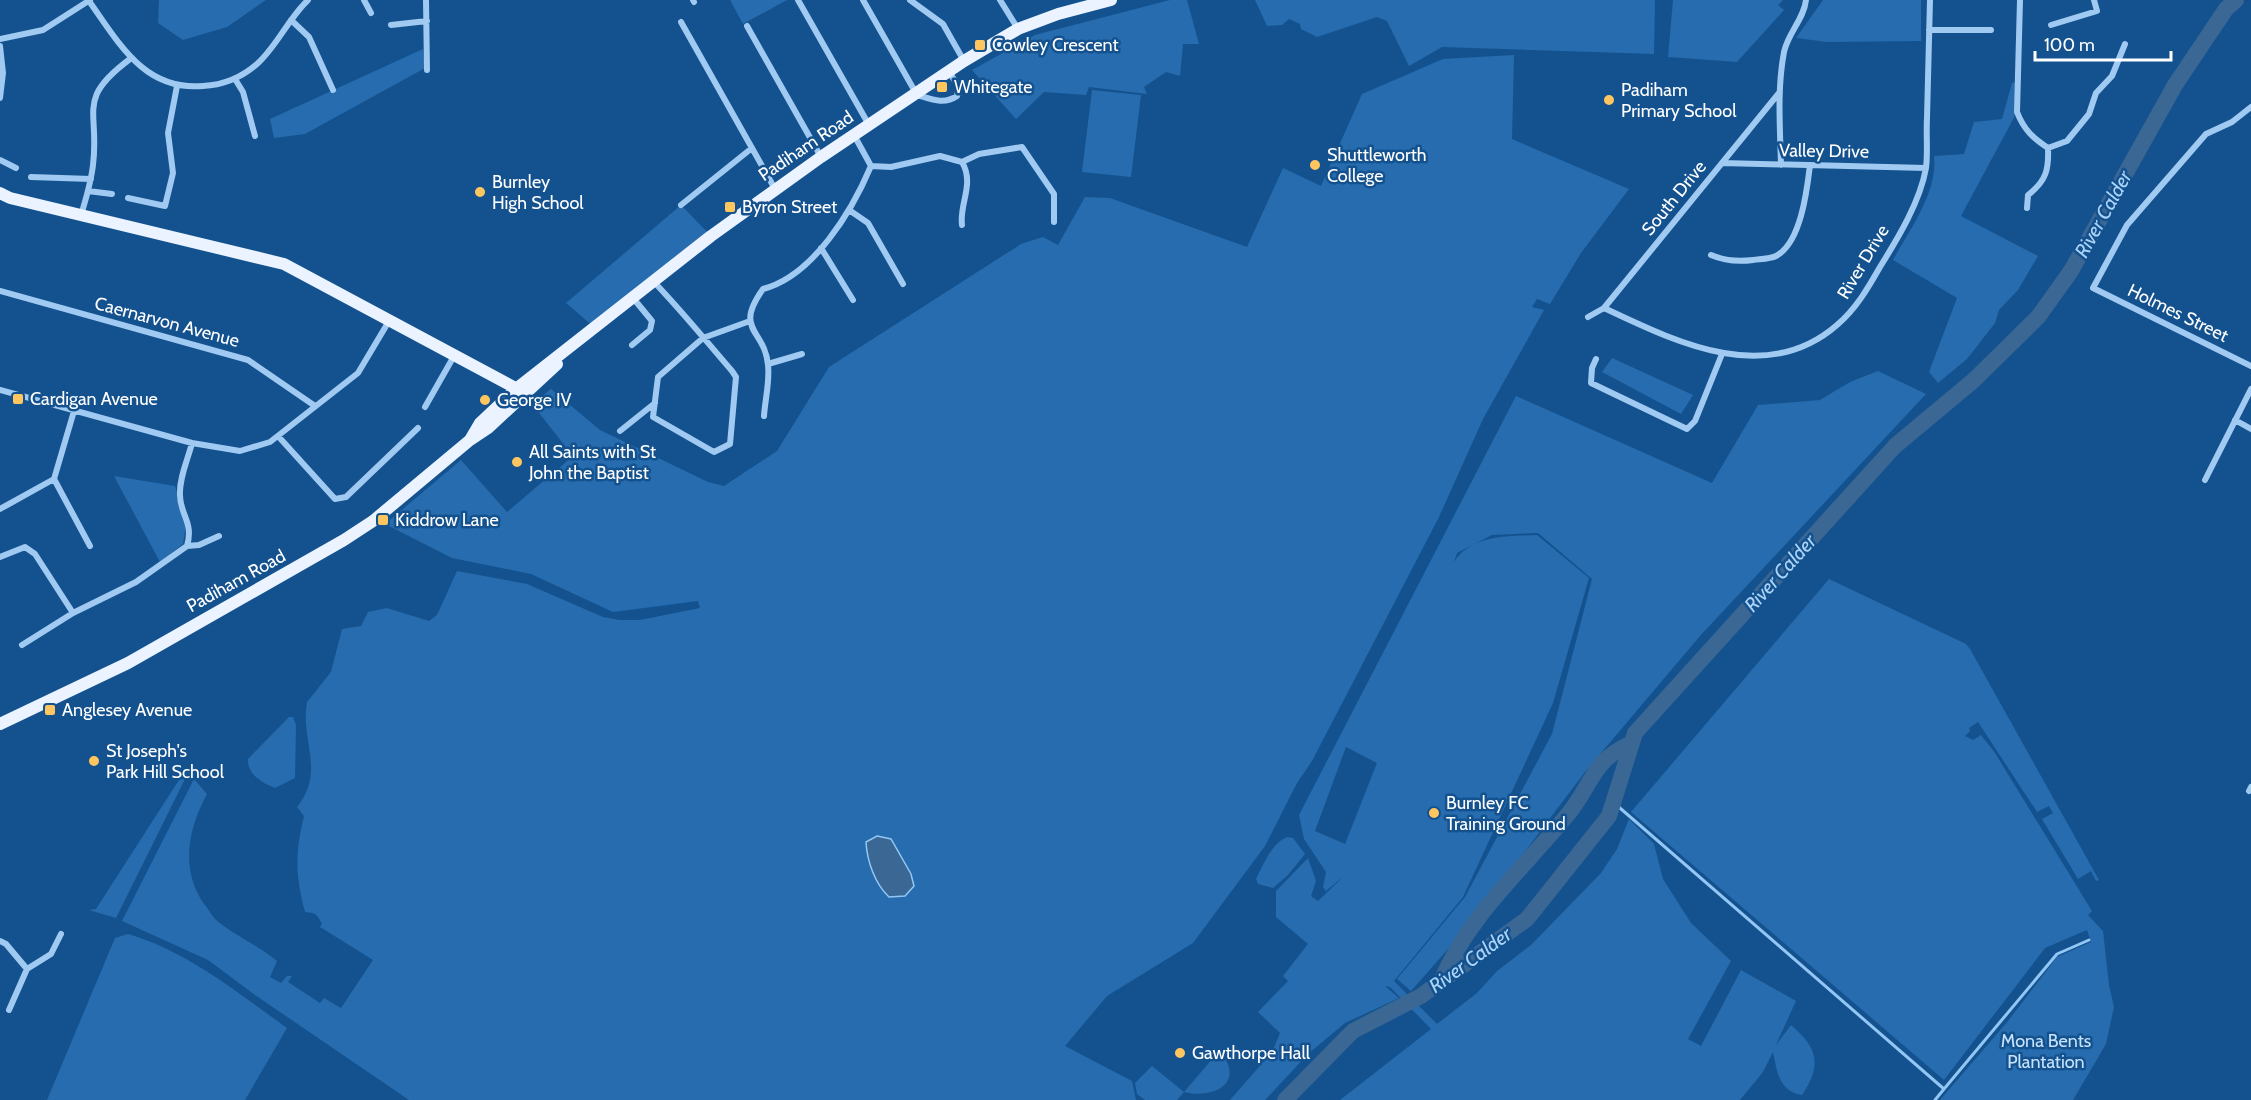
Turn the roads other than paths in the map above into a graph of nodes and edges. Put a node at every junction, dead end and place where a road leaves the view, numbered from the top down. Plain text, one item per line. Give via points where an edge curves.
1 (90, 0) edge
2 (308, 0) edge
3 (364, 0) edge
4 (426, 0) edge
5 (798, 0) edge
6 (863, 0) edge
7 (910, 0) edge
8 (1000, 0) edge
9 (1111, 0) edge
10 (1806, 0) edge
11 (1930, 0) edge
12 (2020, 0) edge
13 (2094, 0) edge
14 (371, 13) dead end
15 (291, 20) junction
16 (427, 21) junction
17 (681, 22) dead end
18 (2050, 25) dead end
19 (391, 26) dead end
20 (747, 26) dead end
21 (1018, 29) junction
22 (1929, 30) junction
23 (1991, 30) dead end
24 (0, 39) edge
25 (2125, 44) dead end
26 (0, 46) edge
27 (130, 59) junction
28 (964, 61) junction
29 (427, 70) dead end
30 (949, 72) junction
31 (235, 79) junction
32 (177, 86) junction
33 (333, 90) dead end
34 (1779, 93) junction
35 (917, 95) junction
36 (0, 98) edge
37 (2251, 107) edge
38 (869, 125) junction
39 (255, 135) dead end
40 (854, 135) junction
41 (2048, 147) junction
42 (752, 148) junction
43 (821, 157) junction
44 (0, 160) edge
45 (962, 162) junction
46 (1722, 163) junction
47 (1781, 165) junction
48 (1810, 165) junction
49 (871, 166) junction
50 (16, 168) dead end
51 (1926, 168) junction
52 (31, 177) dead end
53 (91, 179) junction
54 (775, 189) junction
55 (88, 191) junction
56 (0, 193) edge
57 (112, 194) dead end
58 (128, 198) dead end
59 (681, 205) dead end
60 (2027, 208) dead end
61 (849, 210) junction
62 (81, 215) junction
63 (1054, 222) dead end
64 (962, 225) dead end
65 (821, 248) junction
66 (1711, 255) dead end
67 (653, 281) junction
68 (903, 284) dead end
69 (0, 291) edge
70 (632, 297) junction
71 (853, 300) dead end
72 (1604, 308) junction
73 (1588, 317) dead end
74 (389, 321) junction
75 (750, 321) junction
76 (704, 338) junction
77 (632, 345) dead end
78 (802, 354) dead end
79 (1722, 354) junction
80 (454, 356) junction
81 (1596, 359) dead end
82 (768, 364) junction
83 (2251, 366) edge
84 (2251, 388) edge
85 (0, 390) edge
86 (522, 391) junction
87 (655, 402) junction
88 (315, 406) junction
89 (425, 406) dead end
90 (74, 411) junction
91 (764, 416) dead end
92 (2235, 420) junction
93 (418, 428) dead end
94 (2251, 429) edge
95 (620, 431) dead end
96 (278, 435) junction
97 (192, 443) junction
98 (54, 479) junction
99 (2205, 480) dead end
100 (0, 508) edge
101 (219, 536) dead end
102 (90, 546) dead end
103 (187, 546) junction
104 (0, 557) edge
105 (73, 613) junction
106 (22, 645) dead end
107 (0, 724) edge
108 (61, 934) dead end
109 (0, 941) edge
110 (27, 969) junction
111 (9, 1010) dead end

1 - 24 street via 43,30
1 - 27 street
2 - 15 street
3 - 14 street
4 - 16 street
5 - 38 street
6 - 35 street
7 - 28 street via 943,24
8 - 21 street
9 - 21 main road, Padiham Road
10 - 34 street via 1805,11 1785,49
11 - 22 street, River Drive
12 - 41 street via 2018,112 2031,136
13 - 18 street via 2097,11
15 - 31 street via 264,57
15 - 33 street via 309,37
16 - 19 street
16 - 29 street
17 - 42 street
20 - 43 street
21 - 28 main road, Padiham Road
22 - 23 street
22 - 51 street, River Drive
25 - 41 street via 2112,76 2097,93 2089,114 2067,141
26 - 36 street
27 - 32 street via 147,73
27 - 53 street via 96,93
28 - 30 main road, Padiham Road
30 - 35 main road, Padiham Road
30 - 35 street via 959,87 950,102
31 - 32 street via 212,86
31 - 39 street via 243,92
32 - 58 street via 168,133 173,173 165,206
34 - 46 street, South Drive
34 - 47 street
35 - 38 main road, Padiham Road
37 - 83 street, Holmes Street via 2232,122 2206,134 2127,225 2093,288
38 - 40 main road, Padiham Road
40 - 43 main road, Padiham Road
40 - 49 street
41 - 60 street via 2046,178 2028,195
42 - 54 street
42 - 59 street
43 - 54 main road, Padiham Road
44 - 50 street
45 - 49 street via 940,156 891,167
45 - 63 street via 979,154 1022,147 1054,194
45 - 64 street via 967,169 967,197
46 - 47 street, Valley Drive
46 - 72 street, South Drive
47 - 48 street, Valley Drive
48 - 51 street, Valley Drive
48 - 66 street via 1799,224 1787,247 1776,256 1742,261
49 - 61 street
51 - 79 street, River Drive via 1887,255 1853,309 1837,326 1817,340 1785,352 1755,357
52 - 53 street
53 - 55 street
54 - 67 main road, Padiham Road
55 - 57 street
55 - 62 street
56 - 62 main road
61 - 65 street
61 - 68 street via 868,223
62 - 74 main road via 284,264
65 - 71 street
65 - 75 street via 780,285 763,289 751,305
67 - 70 main road, Padiham Road
67 - 76 street
69 - 88 street, Caernarvon Avenue via 248,360
70 - 77 street via 651,321 650,330
70 - 86 main road, Padiham Road
72 - 73 street, South Drive
72 - 79 street, River Drive via 1644,327
74 - 80 main road
74 - 88 street via 358,373
75 - 76 street
75 - 82 street
76 - 87 street via 658,377
76 - 87 street via 736,377 730,444 714,452 658,422 653,417
78 - 82 street
79 - 81 street via 1695,421 1688,429 1591,383
80 - 86 main road
80 - 89 street
82 - 91 street
84 - 92 street
85 - 90 street
86 - 107 main road, Padiham Road via 480,423 470,440 372,521 310,561 128,663
87 - 95 street
88 - 96 street
90 - 97 street
90 - 98 street
92 - 94 street
92 - 99 street
93 - 96 street via 346,497 335,499
96 - 97 street via 255,448 240,451
97 - 103 street via 180,489 190,525
98 - 100 street
98 - 102 street
101 - 103 street
103 - 105 street via 136,582
104 - 105 street via 25,548 36,554
105 - 106 street
108 - 110 street via 51,954
109 - 110 street
110 - 111 street

